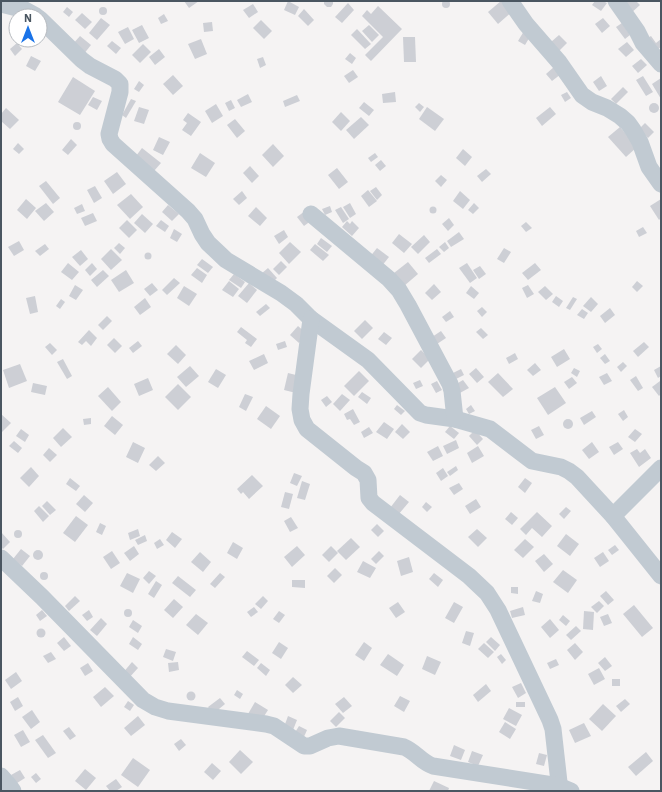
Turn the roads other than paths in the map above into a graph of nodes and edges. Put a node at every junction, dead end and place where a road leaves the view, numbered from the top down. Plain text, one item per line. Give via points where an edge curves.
1 (510, 1) edge
2 (616, 1) edge
3 (1, 4) edge
4 (17, 8) edge
5 (48, 27) edge
6 (661, 64) edge
7 (661, 184) edge
8 (311, 214) dead end
9 (311, 319) junction
10 (455, 419) junction
11 (661, 468) edge
12 (613, 516) junction
13 (1, 558) edge
14 (661, 576) edge
15 (1, 776) edge
16 (563, 789) edge
17 (13, 791) edge

1 - 7 street via 582,95 628,123 640,142 649,167
2 - 6 street via 643,43
3 - 4 street
5 - 9 street via 82,60 120,84 109,134 112,144 195,219 208,243 226,260 281,293
8 - 10 street via 399,290 450,384
9 - 10 street via 368,360 420,413
9 - 16 street via 301,394 302,420 307,429 364,473 368,480 369,498 373,503 469,576 487,593 498,610 550,720
10 - 12 street via 490,429 532,461 569,471
11 - 12 street
12 - 14 street
13 - 16 street via 143,700 155,707 274,726 304,746 339,736 404,747 433,766
15 - 17 street

